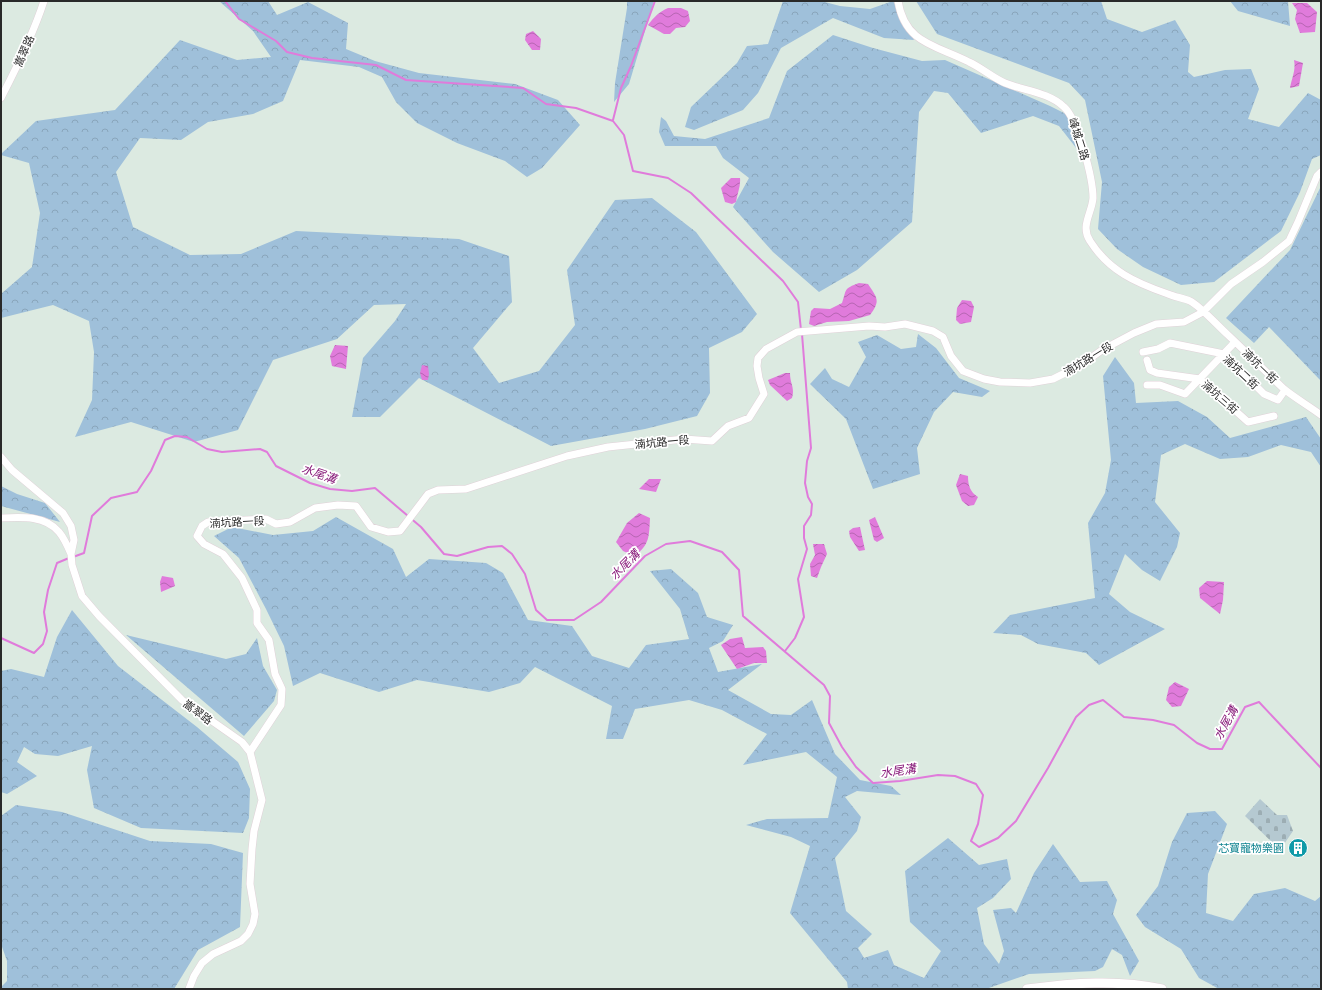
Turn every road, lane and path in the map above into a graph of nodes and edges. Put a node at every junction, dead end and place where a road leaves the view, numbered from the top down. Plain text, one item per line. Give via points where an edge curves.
1 (44, 1) edge
2 (898, 1) edge
3 (1, 98) edge
4 (1321, 172) edge
5 (1203, 312) junction
6 (1235, 342) junction
7 (1144, 352) dead end
8 (1224, 354) junction
9 (1147, 360) dead end
10 (1200, 379) junction
11 (1147, 385) dead end
12 (1285, 390) junction
13 (1321, 415) edge
14 (1274, 416) dead end
15 (1, 457) edge
16 (1, 518) edge
17 (71, 554) junction
18 (250, 752) junction
19 (189, 989) edge
20 (1028, 989) edge
21 (1162, 989) edge

1 - 3 street, 嵩翠路 via 36,25
2 - 5 street, 峰城二路 via 906,26 914,35 970,62 1004,83 1054,98 1070,112 1091,178 1093,201 1086,222 1090,240 1107,262 1140,284 1191,301
4 - 5 street, 湳坑路一段 via 1289,240 1231,284
5 - 6 street, 湳坑一街
5 - 18 street, 湳坑路一段 via 1184,322 1156,324 1134,333 1053,380 1030,383 1000,382 963,371 951,356 943,337 933,330 905,324 797,332 766,349 758,358 757,366 764,394 749,418 728,426 712,441 676,440 608,447 567,456 466,489 438,490 428,494 400,531 388,532 371,527 356,506 338,505 315,508 290,522 276,524 266,519 208,522 202,526 197,536 204,544 223,554 250,592 258,610 257,623 269,640 275,674 282,689 281,705
6 - 8 street
6 - 12 street, 湳坑一街
7 - 8 street, 湳坑二街 via 1170,343
8 - 10 street
8 - 12 street, 湳坑二街 via 1264,394 1278,400
9 - 10 street, 湳坑三街 via 1150,370
10 - 11 street via 1185,394 1160,385
10 - 14 street, 湳坑三街 via 1248,422
12 - 13 street, 湳坑一街
15 - 17 street, 嵩翠路 via 12,470 63,514 71,526 74,540
16 - 17 street via 29,517 52,525 60,532
17 - 18 street, 嵩翠路 via 82,596 99,616 182,700 242,742
18 - 19 street via 262,800 252,849 250,884 255,914 253,924 241,941 213,954 202,963
20 - 21 street via 1069,984 1119,983

